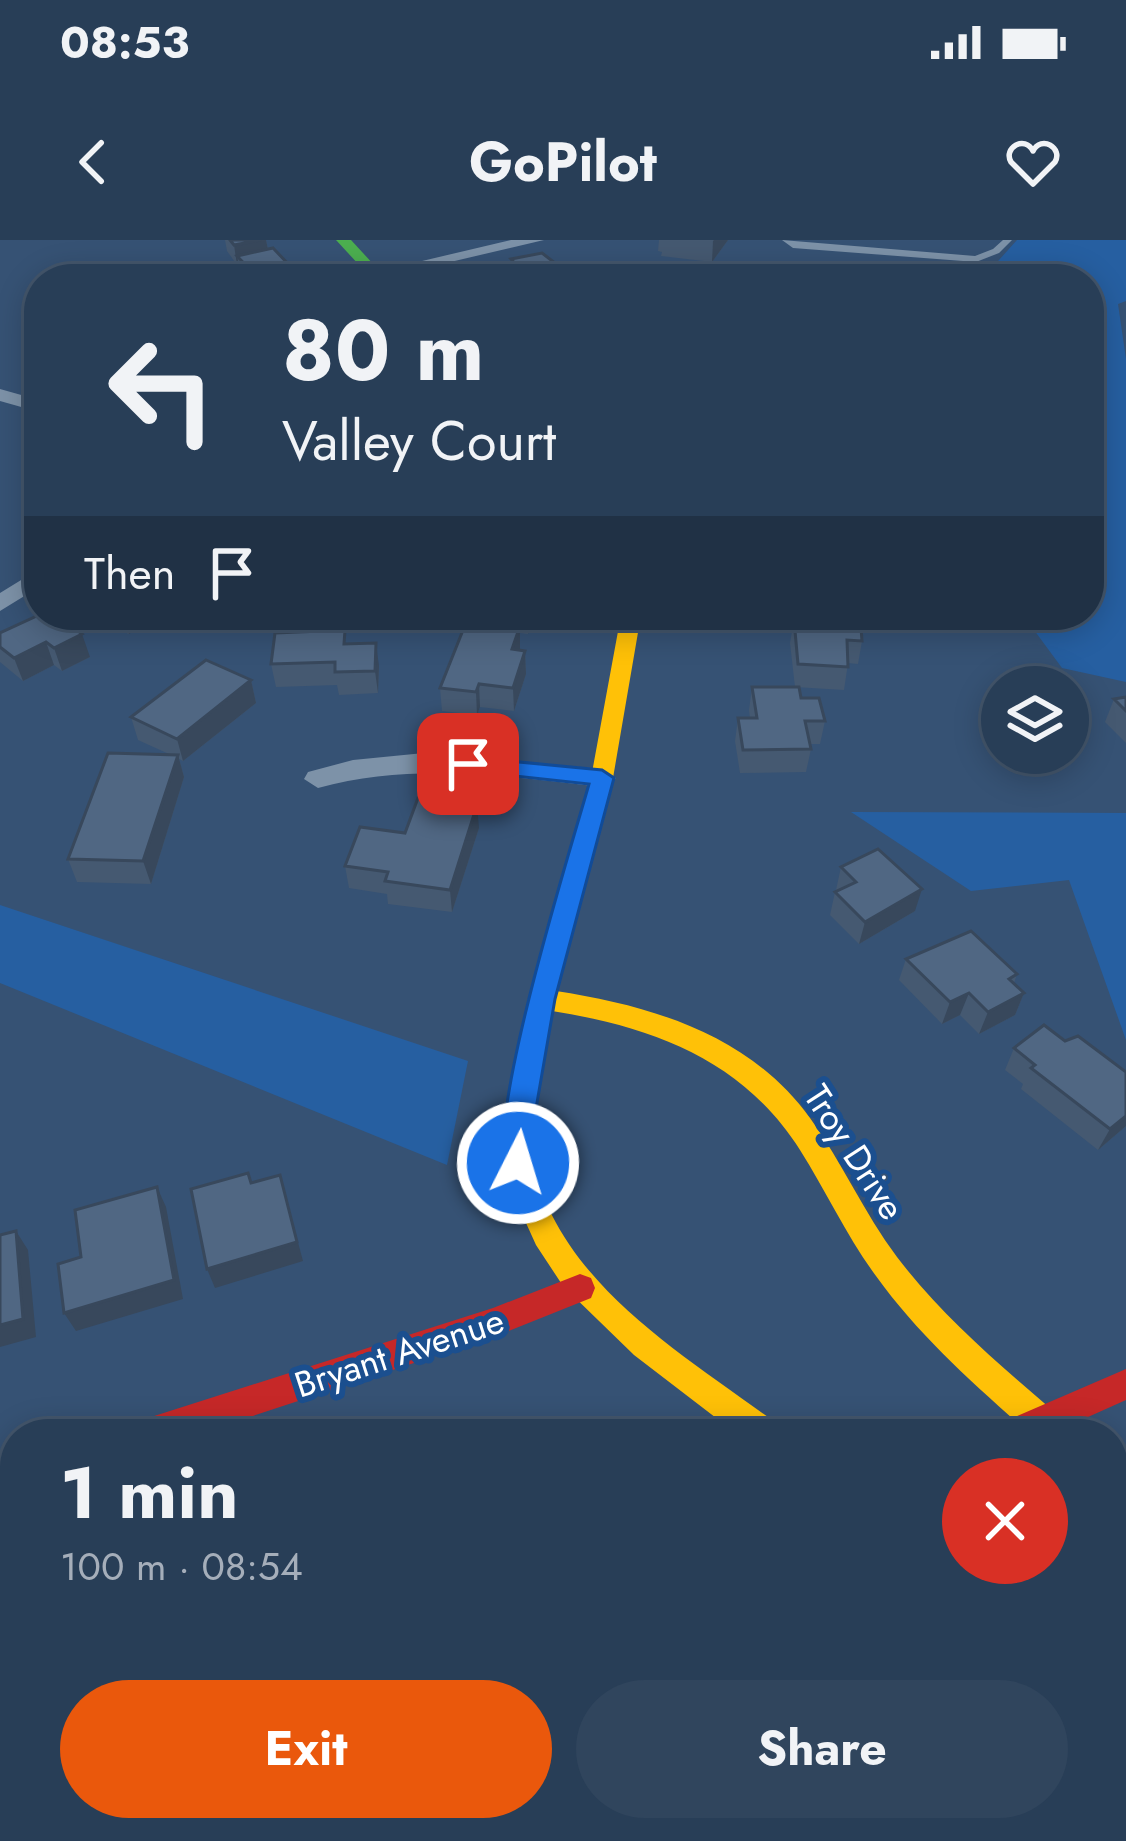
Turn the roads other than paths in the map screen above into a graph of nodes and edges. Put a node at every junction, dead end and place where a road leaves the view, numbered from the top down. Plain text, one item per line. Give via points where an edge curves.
1 (343, 240) edge
2 (535, 240) edge
3 (785, 240) edge
4 (1008, 240) edge
5 (366, 264) edge
6 (433, 264) edge
7 (628, 630) edge
8 (602, 778) junction
9 (318, 779) dead end
10 (542, 999) junction
11 (580, 1288) junction
12 (1126, 1384) edge
13 (195, 1419) edge
14 (744, 1419) edge
15 (1038, 1419) edge
16 (1047, 1419) edge

1 - 5 main road
2 - 6 street
3 - 4 lane via 976,259
7 - 8 main road
8 - 9 street via 423,760 362,764
8 - 10 main road
10 - 11 main road via 515,1143 532,1205
10 - 15 main road, Troy Drive via 660,1020 757,1074 795,1118 886,1266 961,1350
11 - 13 main road, Bryant Avenue
11 - 14 main road
12 - 16 main road

